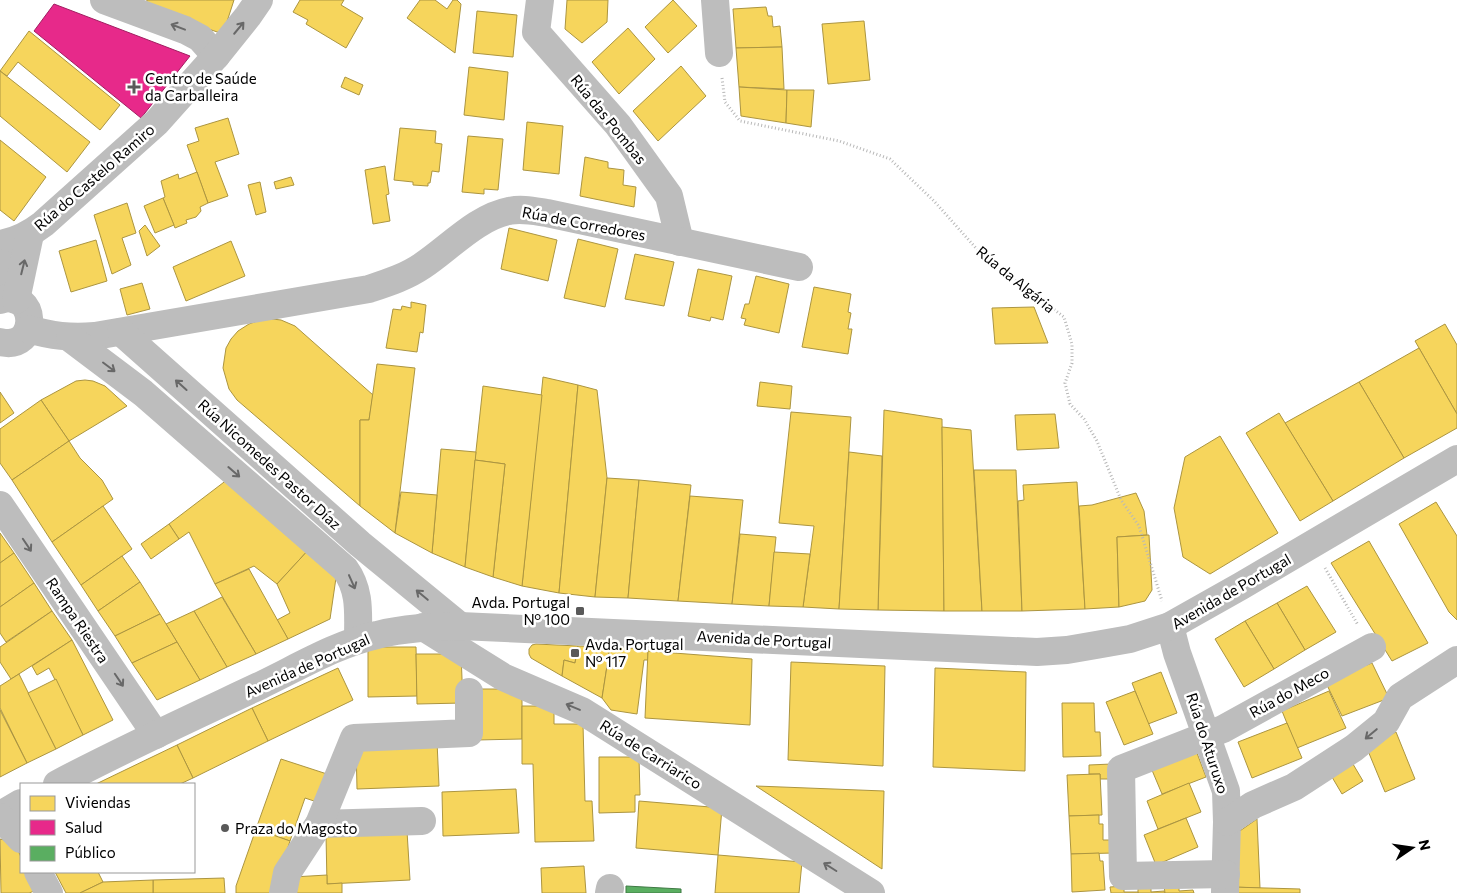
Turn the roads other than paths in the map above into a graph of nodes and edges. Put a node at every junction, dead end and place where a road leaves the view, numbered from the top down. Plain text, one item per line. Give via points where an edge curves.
1 (104, 0) edge
2 (259, 0) edge
3 (540, 0) edge
4 (715, 0) edge
5 (719, 53) road end
6 (216, 56) junction
7 (30, 234) junction
8 (680, 242) junction
9 (0, 244) edge
10 (0, 263) edge
11 (799, 267) dead end
12 (6, 299) edge
13 (28, 329) junction
14 (121, 332) junction
15 (70, 338) junction
16 (0, 342) edge
17 (1457, 459) edge
18 (0, 505) edge
19 (460, 626) junction
20 (1170, 626) junction
21 (423, 627) junction
22 (358, 640) junction
23 (1372, 647) road end
24 (1457, 660) edge
25 (469, 692) dead end
26 (1206, 734) junction
27 (156, 735) junction
28 (59, 783) edge
29 (1226, 791) junction
30 (20, 804) edge
31 (1254, 805) junction
32 (0, 816) edge
33 (422, 821) dead end
34 (1227, 822) junction
35 (319, 824) junction
36 (20, 838) edge
37 (39, 873) edge
38 (1225, 884) edge
39 (49, 893) edge
40 (283, 893) edge
41 (871, 893) edge

6 -> 1 street via 200,38 185,30
6 -> 2 street, Rúa do Castelo Ramiro
3 - 8 street, Rúa das Pombas via 536,32 618,125 669,196
4 - 5 street
6 - 7 street, Rúa do Castelo Ramiro via 157,122
7 - 9 street
12 -> 7 street, Rúa do Castelo Ramiro
8 - 11 street, Rúa de Corredores
8 - 14 street, Rúa de Corredores via 547,213 510,210 496,214 420,267 394,281 369,289
10 - 12 street
12 - 13 street via 22,303 30,315
13 - 15 street, Rúa Nicomedes Pastor Díaz
13 - 16 street via 20,340
14 - 15 street, Rúa Nicomedes Pastor Díaz
19 -> 14 street, Rúa Nicomedes Pastor Díaz via 360,544
15 -> 22 street, Rúa Nicomedes Pastor Díaz via 143,393 345,568 353,580 357,596
17 - 20 street, Avenida de Portugal
18 -> 27 street, Rampa Riestra
19 - 20 street, Avenida de Portugal via 1037,652 1130,639
19 - 21 street, Avenida de Portugal
20 - 26 street, Rúa do Aturuxo
21 - 22 street, Avenida de Portugal
41 -> 21 street, Rúa de Carriarico via 582,710 503,677
22 - 27 street, Avenida de Portugal
23 - 26 street, Rúa do Meco via 1223,728
24 -> 31 street via 1400,697 1386,722 1354,748 1294,787
25 - 35 street via 469,733 354,738
26 - 29 street, Rúa do Aturuxo
26 - 38 street, Rúa do Meco via 1121,769 1123,876
27 - 28 street, Avenida de Portugal
29 - 31 street via 1239,803
29 - 34 street, Rúa do Aturuxo
30 - 32 street
31 - 34 street
32 - 36 street
33 - 35 street
34 - 38 street, Rúa do Aturuxo
35 - 40 street via 287,872
37 - 39 street

